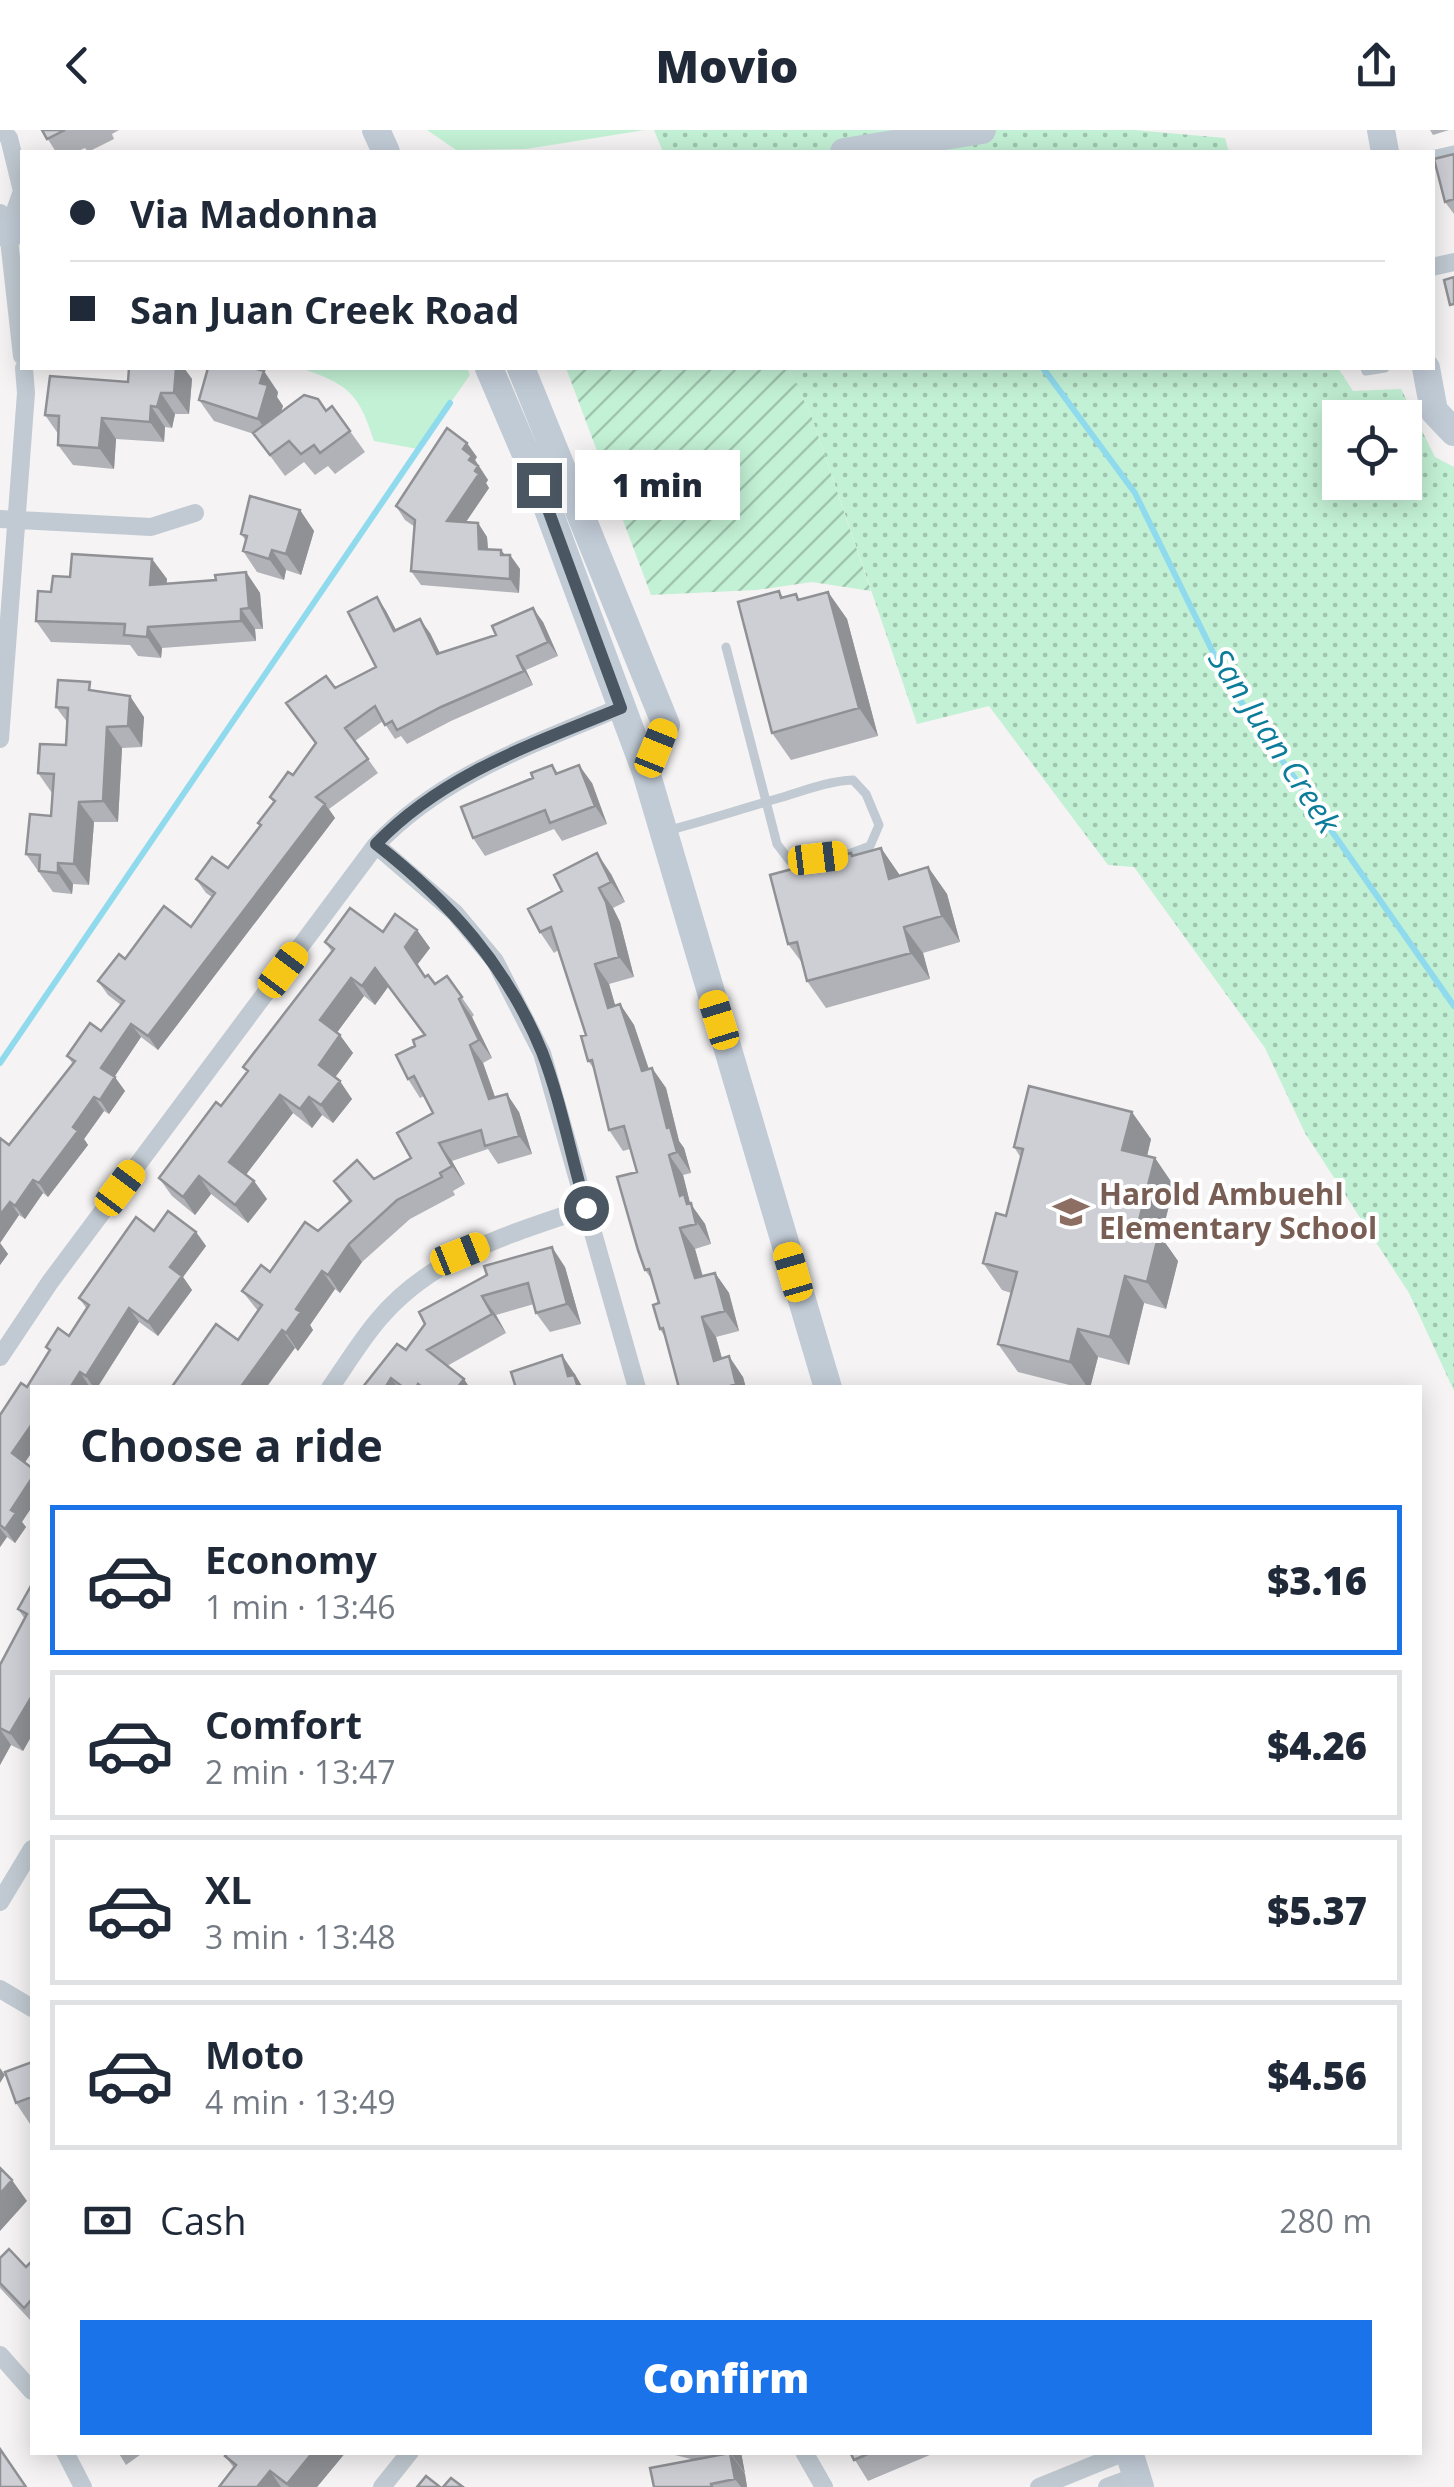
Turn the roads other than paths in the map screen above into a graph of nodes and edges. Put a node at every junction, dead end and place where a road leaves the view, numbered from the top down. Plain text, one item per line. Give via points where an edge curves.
1 (1, 130) edge
2 (982, 130) edge
3 (857, 150) edge
4 (20, 183) edge
5 (20, 196) edge
6 (8, 226) edge
7 (20, 337) edge
8 (24, 370) edge
9 (490, 370) edge
10 (521, 370) edge
11 (1426, 370) edge
12 (1454, 432) edge
13 (195, 513) dead end
14 (8, 520) edge
15 (726, 647) dead end
16 (621, 708) junction
17 (0, 739) edge
18 (646, 772) junction
19 (765, 802) junction
20 (663, 832) junction
21 (376, 844) junction
22 (586, 1208) junction
23 (0, 1357) edge
24 (332, 1385) edge
25 (636, 1385) edge
26 (827, 1385) edge
27 (30, 1852) edge
28 (0, 1902) edge
29 (0, 1989) edge
30 (30, 2007) edge
31 (0, 2355) edge
32 (30, 2385) edge
33 (66, 2455) edge
34 (408, 2455) edge
35 (806, 2455) edge
36 (1133, 2467) edge
37 (82, 2487) edge
38 (382, 2487) edge
39 (824, 2487) edge
40 (1039, 2487) edge
41 (1106, 2487) edge

1 - 4 street
2 - 3 street
5 - 6 street
6 - 7 street
8 - 14 street
9 - 16 street
10 - 18 street via 666,725
11 - 12 street via 1434,411
13 - 14 street via 151,527
14 - 17 street
15 - 19 lane
16 - 18 street
16 - 21 street via 450,784
18 - 20 street
19 - 19 lane via 777,844 790,861 870,846 879,826 853,780
19 - 20 lane
20 - 26 street
21 - 22 street via 455,913 494,961 542,1053
21 - 23 street
22 - 24 street via 460,1254 420,1280 381,1317
22 - 25 street
27 - 28 street
29 - 30 street
31 - 32 street
33 - 37 street
34 - 38 street
35 - 39 street
36 - 40 street
36 - 41 street

